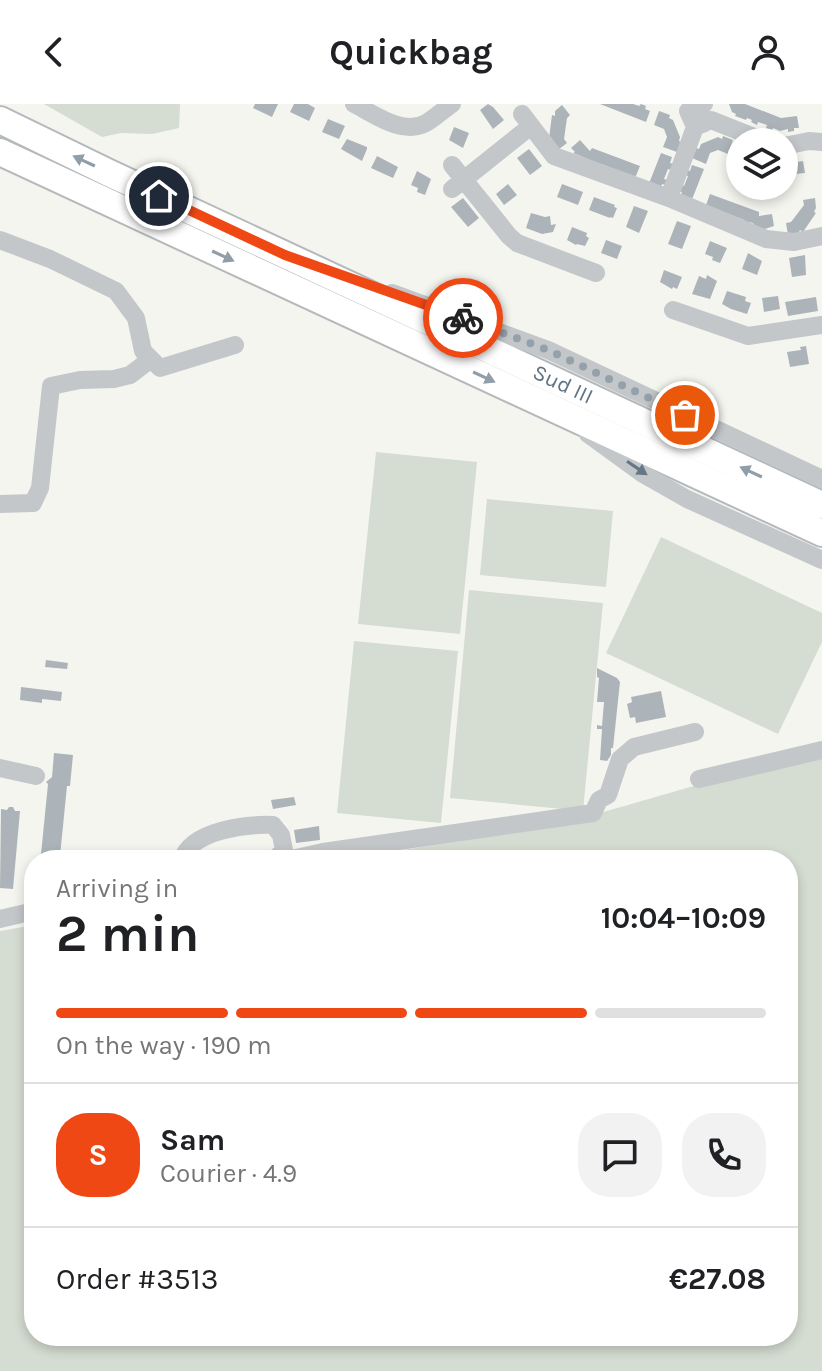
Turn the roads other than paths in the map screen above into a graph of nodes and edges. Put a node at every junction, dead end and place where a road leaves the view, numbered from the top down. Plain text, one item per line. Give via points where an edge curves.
1 (354, 104) edge
2 (452, 104) edge
3 (670, 104) edge
4 (701, 113) edge
5 (0, 120) edge
6 (735, 128) edge
7 (822, 142) edge
8 (798, 143) edge
9 (0, 152) edge
10 (669, 198) junction
11 (822, 236) edge
12 (0, 240) edge
13 (285, 255) junction
14 (596, 273) dead end
15 (673, 310) dead end
16 (822, 325) edge
17 (235, 345) dead end
18 (151, 359) junction
19 (550, 407) junction
20 (822, 479) edge
21 (0, 504) edge
22 (822, 505) edge
23 (822, 533) edge
24 (822, 560) edge
25 (695, 732) dead end
26 (822, 750) edge
27 (0, 768) edge
28 (36, 776) dead end
29 (699, 779) dead end
30 (188, 850) edge
31 (284, 850) edge
32 (337, 850) edge
33 (24, 913) edge
34 (0, 919) edge

1 - 2 street via 410,128 424,125
3 - 4 street
4 - 6 street
4 - 10 street
13 -> 5 highway, Sud III
7 - 8 street
9 -> 19 highway, Sud III
10 - 11 street via 766,239 794,242
10 - 14 street via 554,156 527,120 456,178 517,243
12 - 18 street via 116,291 136,318 143,351
13 - 20 street via 548,350
22 -> 13 highway, Sud III
15 - 16 street via 748,336
17 - 18 street via 160,368
18 - 21 street via 130,375 51,386 40,488 33,503
19 - 23 highway, Sud III
19 -> 24 street via 687,499
25 - 32 street via 634,747 620,759 608,795 593,813
26 - 29 street
27 - 28 street
30 - 31 street via 229,829 255,825 273,825
33 - 34 street

